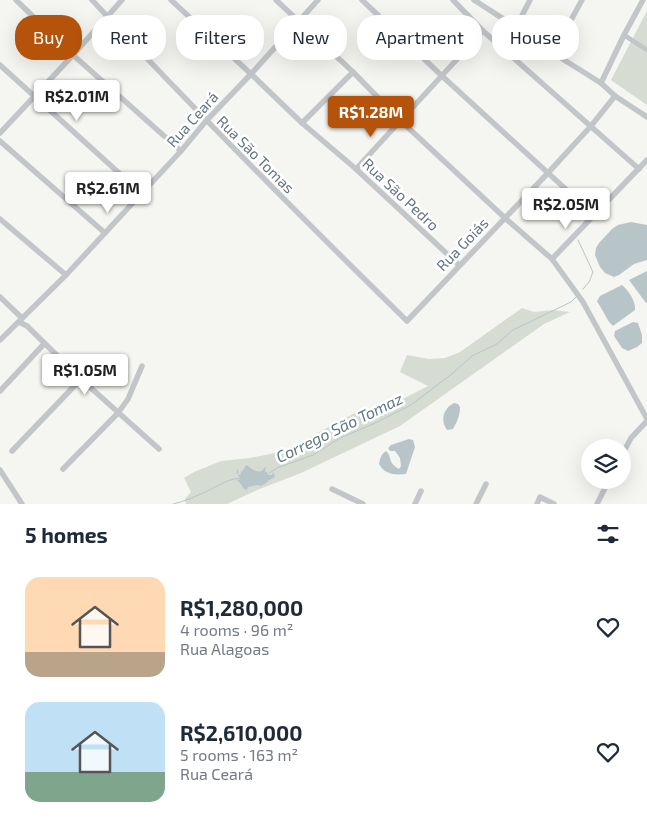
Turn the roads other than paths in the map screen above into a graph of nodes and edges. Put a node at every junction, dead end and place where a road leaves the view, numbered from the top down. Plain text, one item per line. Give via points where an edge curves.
1 (16, 0) edge
2 (92, 0) edge
3 (122, 0) edge
4 (171, 0) edge
5 (276, 0) edge
6 (318, 0) edge
7 (362, 0) edge
8 (453, 0) edge
9 (474, 0) edge
10 (530, 0) edge
11 (582, 0) edge
12 (643, 0) edge
13 (31, 15) edge
14 (106, 15) edge
15 (108, 15) edge
16 (292, 15) edge
17 (304, 15) edge
18 (497, 15) edge
19 (522, 15) edge
20 (574, 15) edge
21 (483, 31) junction
22 (92, 34) edge
23 (624, 35) junction
24 (82, 45) edge
25 (274, 48) edge
26 (647, 50) edge
27 (69, 60) edge
28 (78, 60) edge
29 (149, 60) edge
30 (340, 60) edge
31 (564, 60) edge
32 (0, 65) edge
33 (353, 72) junction
34 (251, 74) junction
35 (442, 76) junction
36 (600, 83) junction
37 (34, 96) junction
38 (615, 96) junction
39 (647, 117) edge
40 (206, 120) junction
41 (401, 121) junction
42 (302, 122) junction
43 (591, 126) junction
44 (0, 133) edge
45 (0, 141) edge
46 (181, 151) junction
47 (647, 160) edge
48 (356, 169) junction
49 (639, 169) junction
50 (548, 174) junction
51 (141, 193) junction
52 (594, 216) junction
53 (0, 218) edge
54 (505, 218) junction
55 (104, 233) junction
56 (552, 259) junction
57 (459, 265) junction
58 (66, 275) junction
59 (0, 298) edge
60 (21, 320) junction
61 (407, 321) joint
62 (0, 340) edge
63 (44, 344) junction
64 (142, 366) dead end
65 (81, 379) junction
66 (0, 391) edge
67 (118, 412) junction
68 (647, 420) edge
69 (630, 439) edge
70 (159, 449) dead end
71 (12, 452) dead end
72 (63, 469) dead end
73 (0, 470) edge
74 (486, 484) dead end
75 (332, 489) dead end
76 (604, 489) edge
77 (421, 491) dead end
78 (359, 503) edge
79 (22, 504) edge
80 (415, 504) edge
81 (476, 504) edge
82 (537, 504) edge
83 (554, 504) edge
84 (597, 504) edge

1 - 13 street
2 - 14 street, Rua São Tomas
3 - 15 street
4 - 34 street, Rua São Pedro
5 - 16 street
6 - 17 street, Rua Ceará
7 - 35 street
8 - 21 street
9 - 18 street
10 - 19 street
11 - 20 street
12 - 23 street
21 - 35 street
21 - 43 street
22 - 24 street
23 - 26 street
23 - 36 street
25 - 34 street, Rua Ceará
27 - 37 street
28 - 46 street
29 - 40 street, Rua São Tomas
30 - 33 street
31 - 36 street
32 - 37 street
33 - 41 street
33 - 42 street
34 - 40 street, Rua Ceará
34 - 42 street, Rua São Pedro
35 - 41 street
35 - 50 street
36 - 38 street
37 - 44 street
37 - 51 street
38 - 39 street
38 - 43 street, Rua Goiás
40 - 46 street, Rua Ceará
40 - 61 street, Rua São Tomas
41 - 48 street
41 - 54 street
42 - 48 street, Rua São Pedro
43 - 49 street
43 - 50 street, Rua Goiás
45 - 55 street
46 - 51 street, Rua Ceará
47 - 49 street
48 - 57 street, Rua São Pedro
49 - 52 street
50 - 52 street
50 - 54 street, Rua Goiás
51 - 55 street, Rua Ceará
52 - 56 street
53 - 58 street
54 - 56 street
54 - 57 street, Rua Goiás
55 - 58 street, Rua Ceará
56 - 68 street via 583,302
57 - 61 street, Rua Goiás
58 - 60 street, Rua Ceará
59 - 60 street
60 - 62 street, Rua Ceará
60 - 63 street
63 - 65 street
63 - 66 street
64 - 67 street via 128,399
65 - 67 street
65 - 71 street
67 - 70 street
67 - 72 street
68 - 69 street
73 - 79 street
74 - 81 street
75 - 78 street
76 - 84 street
77 - 80 street
82 - 83 street via 540,497

